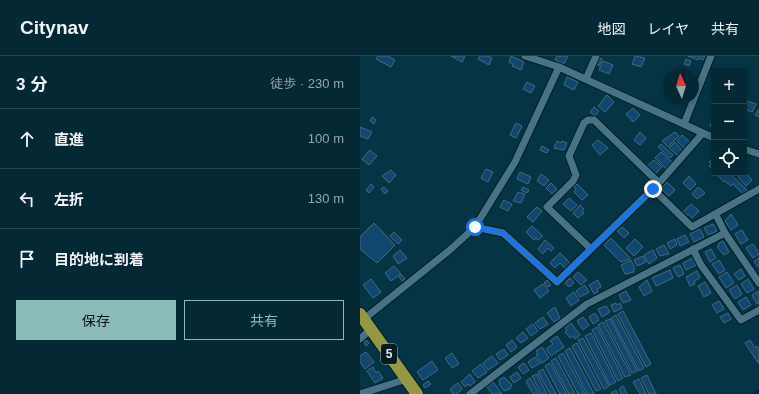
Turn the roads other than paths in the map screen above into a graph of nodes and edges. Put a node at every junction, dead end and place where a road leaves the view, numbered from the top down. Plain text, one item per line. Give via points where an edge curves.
1 (525, 56) edge
2 (596, 56) edge
3 (711, 56) edge
4 (538, 58) edge
5 (559, 67) junction
6 (586, 79) junction
7 (684, 124) junction
8 (702, 134) junction
9 (711, 137) edge
10 (747, 149) edge
11 (759, 154) edge
12 (659, 183) junction
13 (653, 189) junction
14 (759, 189) edge
15 (716, 215) junction
16 (475, 227) junction
17 (725, 233) junction
18 (590, 249) junction
19 (693, 249) junction
20 (759, 283) edge
21 (759, 310) edge
22 (362, 316) edge
23 (371, 329) junction
24 (360, 339) edge
25 (407, 379) junction
26 (360, 394) edge
27 (417, 394) edge
28 (470, 394) edge

1 - 4 street
2 - 6 street
3 - 7 street
4 - 5 street
5 - 6 street
5 - 16 street via 515,162
6 - 7 street
7 - 8 street
8 - 9 street
8 - 12 street
10 - 11 street
12 - 13 street
12 - 18 street via 594,120 584,123 568,156 575,171 573,181 547,207
13 - 15 street via 692,227
13 - 18 street
14 - 15 street
15 - 17 street
16 - 18 street via 503,233 557,282
16 - 22 street via 451,249
17 - 19 street
17 - 20 street
19 - 21 street via 701,265 741,320
19 - 28 street via 587,304
22 - 23 highway, 5
23 - 24 street
23 - 25 highway, 5
25 - 26 street
25 - 27 highway, 5

